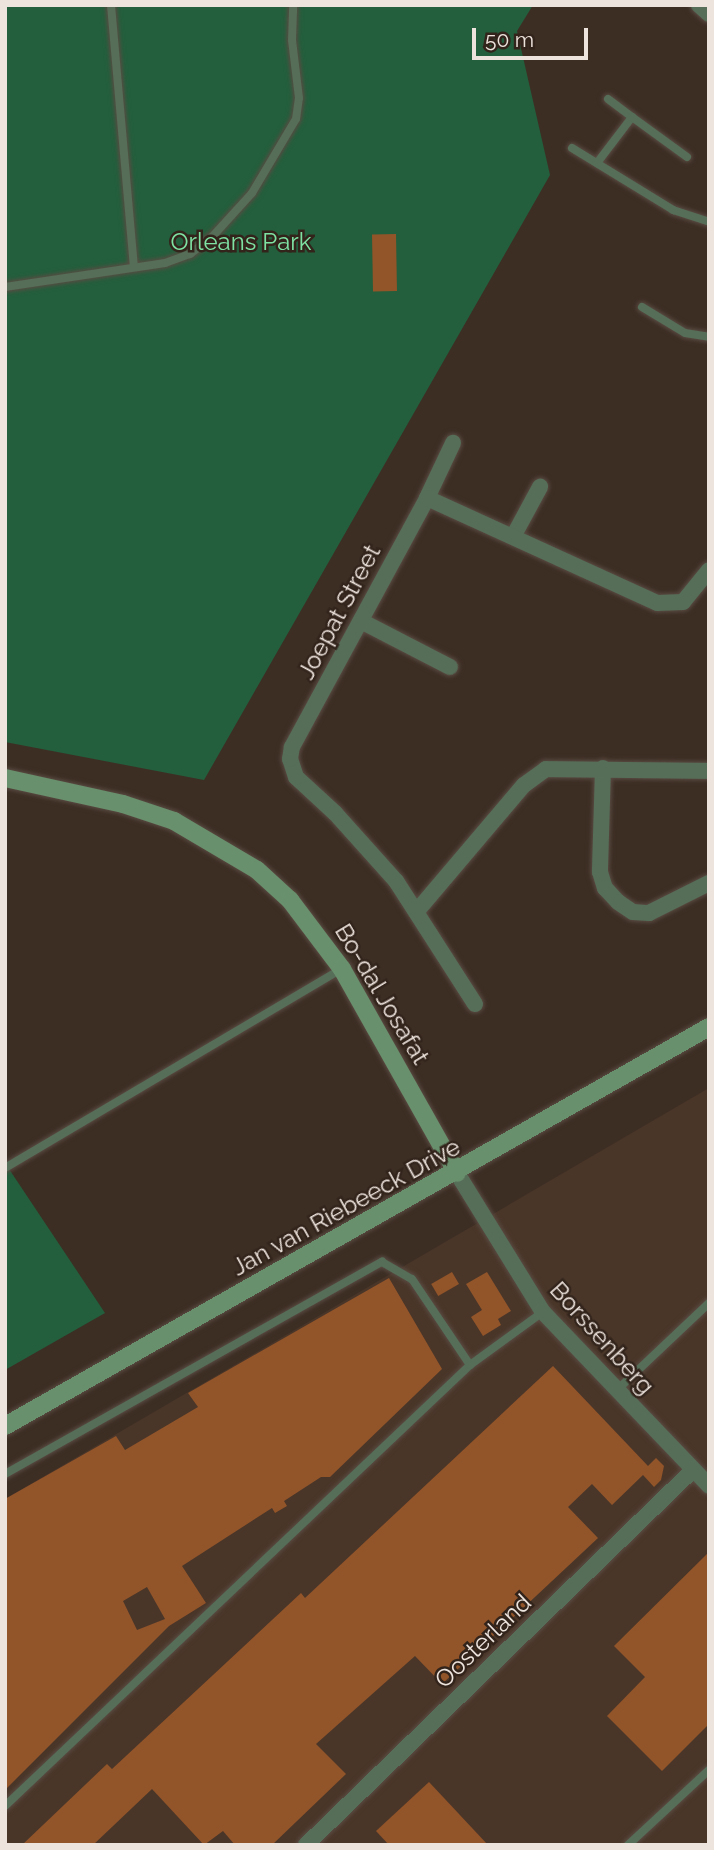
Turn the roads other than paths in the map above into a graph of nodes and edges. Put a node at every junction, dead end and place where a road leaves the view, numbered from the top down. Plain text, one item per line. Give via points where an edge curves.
1 (111, 5) edge
2 (293, 5) edge
3 (699, 5) edge
4 (709, 14) edge
5 (608, 99) dead end
6 (632, 117) junction
7 (572, 148) dead end
8 (687, 157) dead end
9 (597, 163) junction
10 (709, 222) edge
11 (134, 266) junction
12 (5, 287) edge
13 (642, 307) dead end
14 (709, 337) edge
15 (453, 443) dead end
16 (540, 486) dead end
17 (427, 498) junction
18 (514, 535) junction
19 (709, 570) edge
20 (361, 621) junction
21 (450, 667) dead end
22 (603, 768) junction
23 (709, 771) edge
24 (5, 778) edge
25 (709, 883) edge
26 (417, 911) junction
27 (342, 968) junction
28 (475, 1004) dead end
29 (709, 1027) edge
30 (5, 1168) edge
31 (457, 1173) junction
32 (709, 1303) edge
33 (543, 1312) junction
34 (470, 1365) junction
35 (617, 1390) junction
36 (5, 1426) edge
37 (693, 1470) junction
38 (5, 1474) edge
39 (709, 1486) edge
40 (709, 1770) edge
41 (5, 1806) edge
42 (306, 1845) edge
43 (628, 1845) edge

1 - 11 lane
2 - 11 lane via 299,98 296,119 274,162 220,229 190,254
3 - 4 street
5 - 6 lane
6 - 8 lane
6 - 9 lane
7 - 9 lane
9 - 10 lane via 673,210
11 - 12 lane
13 - 14 lane via 685,333
15 - 17 street, Joepat Street
16 - 18 street
17 - 18 street
17 - 20 street, Joepat Street
18 - 19 street via 664,604 683,602
20 - 21 street
20 - 26 street, Joepat Street via 290,759 296,777 375,856
22 - 23 street
22 - 25 street via 600,872 605,888 633,912 649,913
22 - 26 street via 559,766 533,776
24 - 27 main road, Bo-dal Josafat via 123,804 218,844 290,900
26 - 28 street, Joepat Street
27 - 30 lane
27 - 31 main road, Bo-dal Josafat
29 - 31 main road, Jan van Riebeeck Drive
31 - 33 street, Borssenberg
31 - 36 main road, Jan van Riebeeck Drive
32 - 35 lane
33 - 34 lane
33 - 35 street, Borssenberg
34 - 38 lane via 412,1279 382,1262
34 - 41 lane
35 - 37 street, Borssenberg
37 - 39 street, Borssenberg
37 - 42 street, Oosterland
40 - 43 lane

